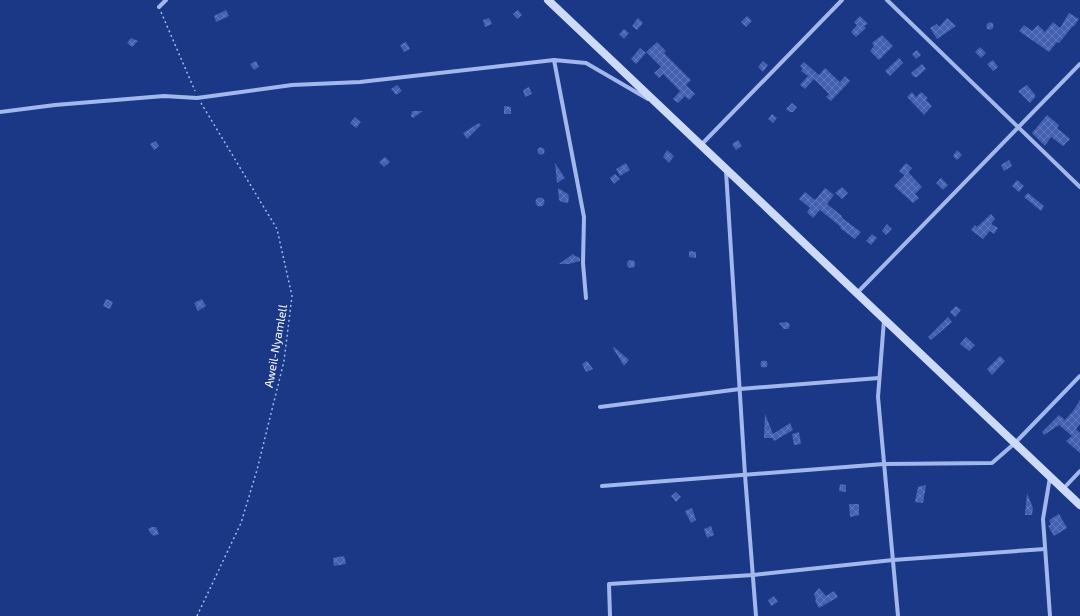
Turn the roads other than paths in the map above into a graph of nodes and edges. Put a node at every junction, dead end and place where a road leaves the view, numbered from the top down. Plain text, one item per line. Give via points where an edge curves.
1 (166, 0) edge
2 (548, 0) edge
3 (842, 0) edge
4 (887, 0) edge
5 (159, 7) road end
6 (554, 60) junction
7 (1080, 64) edge
8 (660, 106) junction
9 (0, 112) edge
10 (1018, 127) junction
11 (701, 145) junction
12 (726, 169) junction
13 (1080, 187) edge
14 (857, 293) junction
15 (586, 298) dead end
16 (884, 319) junction
17 (1080, 376) edge
18 (880, 378) junction
19 (740, 389) junction
20 (600, 407) dead end
21 (1015, 443) junction
22 (884, 464) junction
23 (1080, 471) edge
24 (745, 475) junction
25 (1050, 477) junction
26 (602, 486) dead end
27 (1063, 489) junction
28 (1080, 505) edge
29 (1045, 550) junction
30 (893, 560) junction
31 (753, 575) junction
32 (610, 616) edge
33 (756, 616) edge
34 (898, 616) edge
35 (1050, 616) edge

1 - 5 street
2 - 8 street
3 - 11 street
4 - 10 street
6 - 8 street via 586,63
6 - 9 street via 360,82 292,85 197,98 164,96
6 - 15 street via 584,217 583,262
7 - 10 street
8 - 11 street
10 - 13 street
10 - 14 street
11 - 12 street
12 - 14 street
12 - 19 street
14 - 16 street
16 - 18 street
16 - 21 street
17 - 21 street
18 - 19 street
18 - 22 street via 878,397
19 - 20 street
19 - 24 street
21 - 22 street via 992,463
21 - 25 street
22 - 24 street
22 - 30 street
23 - 27 street
24 - 26 street
24 - 31 street
25 - 27 street
25 - 29 street via 1043,519
27 - 28 street
29 - 30 street
29 - 35 street
30 - 31 street
30 - 34 street
31 - 32 street via 609,584
31 - 33 street

